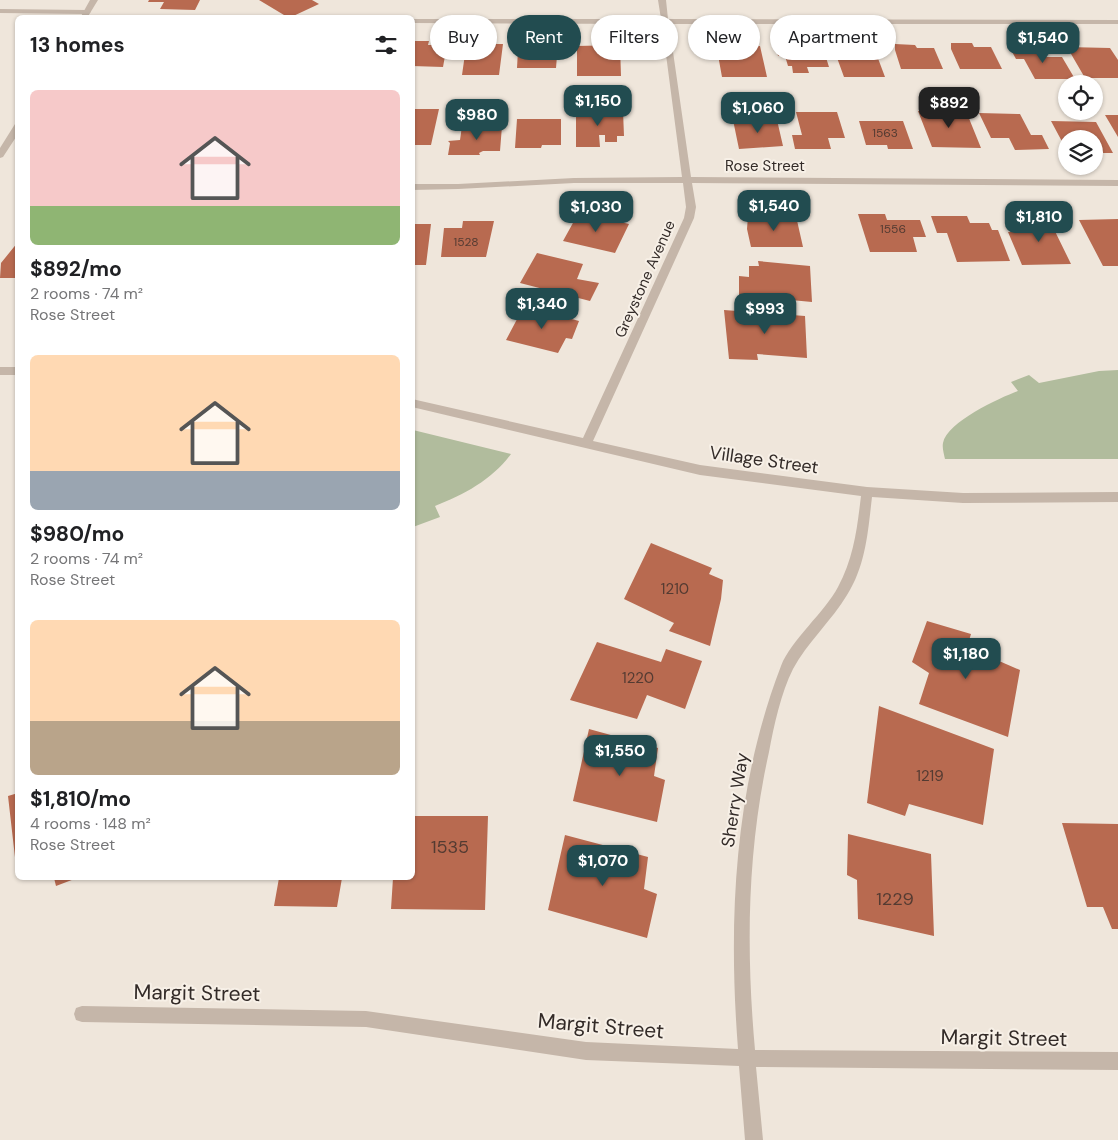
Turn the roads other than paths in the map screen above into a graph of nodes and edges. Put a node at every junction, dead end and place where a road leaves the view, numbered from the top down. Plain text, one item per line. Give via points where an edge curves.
1 (94, 0) edge
2 (662, 0) edge
3 (0, 11) edge
4 (85, 15) edge
5 (664, 15) edge
6 (415, 21) edge
7 (591, 21) edge
8 (678, 21) edge
9 (1118, 22) edge
10 (670, 60) edge
11 (15, 131) edge
12 (0, 155) edge
13 (687, 180) junction
14 (1118, 183) edge
15 (415, 188) edge
16 (0, 371) edge
17 (15, 371) edge
18 (415, 404) edge
19 (586, 444) junction
20 (868, 492) junction
21 (1118, 497) edge
22 (82, 1014) dead end
23 (747, 1058) junction
24 (1118, 1062) edge
25 (754, 1140) edge

1 - 4 street
2 - 5 street, Greystone Avenue
3 - 4 street
6 - 7 street
8 - 9 street
10 - 13 street, Greystone Avenue
11 - 12 street
13 - 14 street, Rose Street
13 - 15 street, Rose Street via 561,180
13 - 19 street, Greystone Avenue via 691,207 689,218
16 - 17 street
18 - 19 street, Village Street
19 - 20 street, Village Street via 700,470
20 - 21 street, Village Street via 962,498
20 - 23 street, Sherry Way via 860,550 843,591 788,665 768,722 755,781 742,888 741,984
22 - 23 street, Margit Street via 366,1019 586,1051
23 - 24 street, Margit Street
23 - 25 street, Sherry Way

